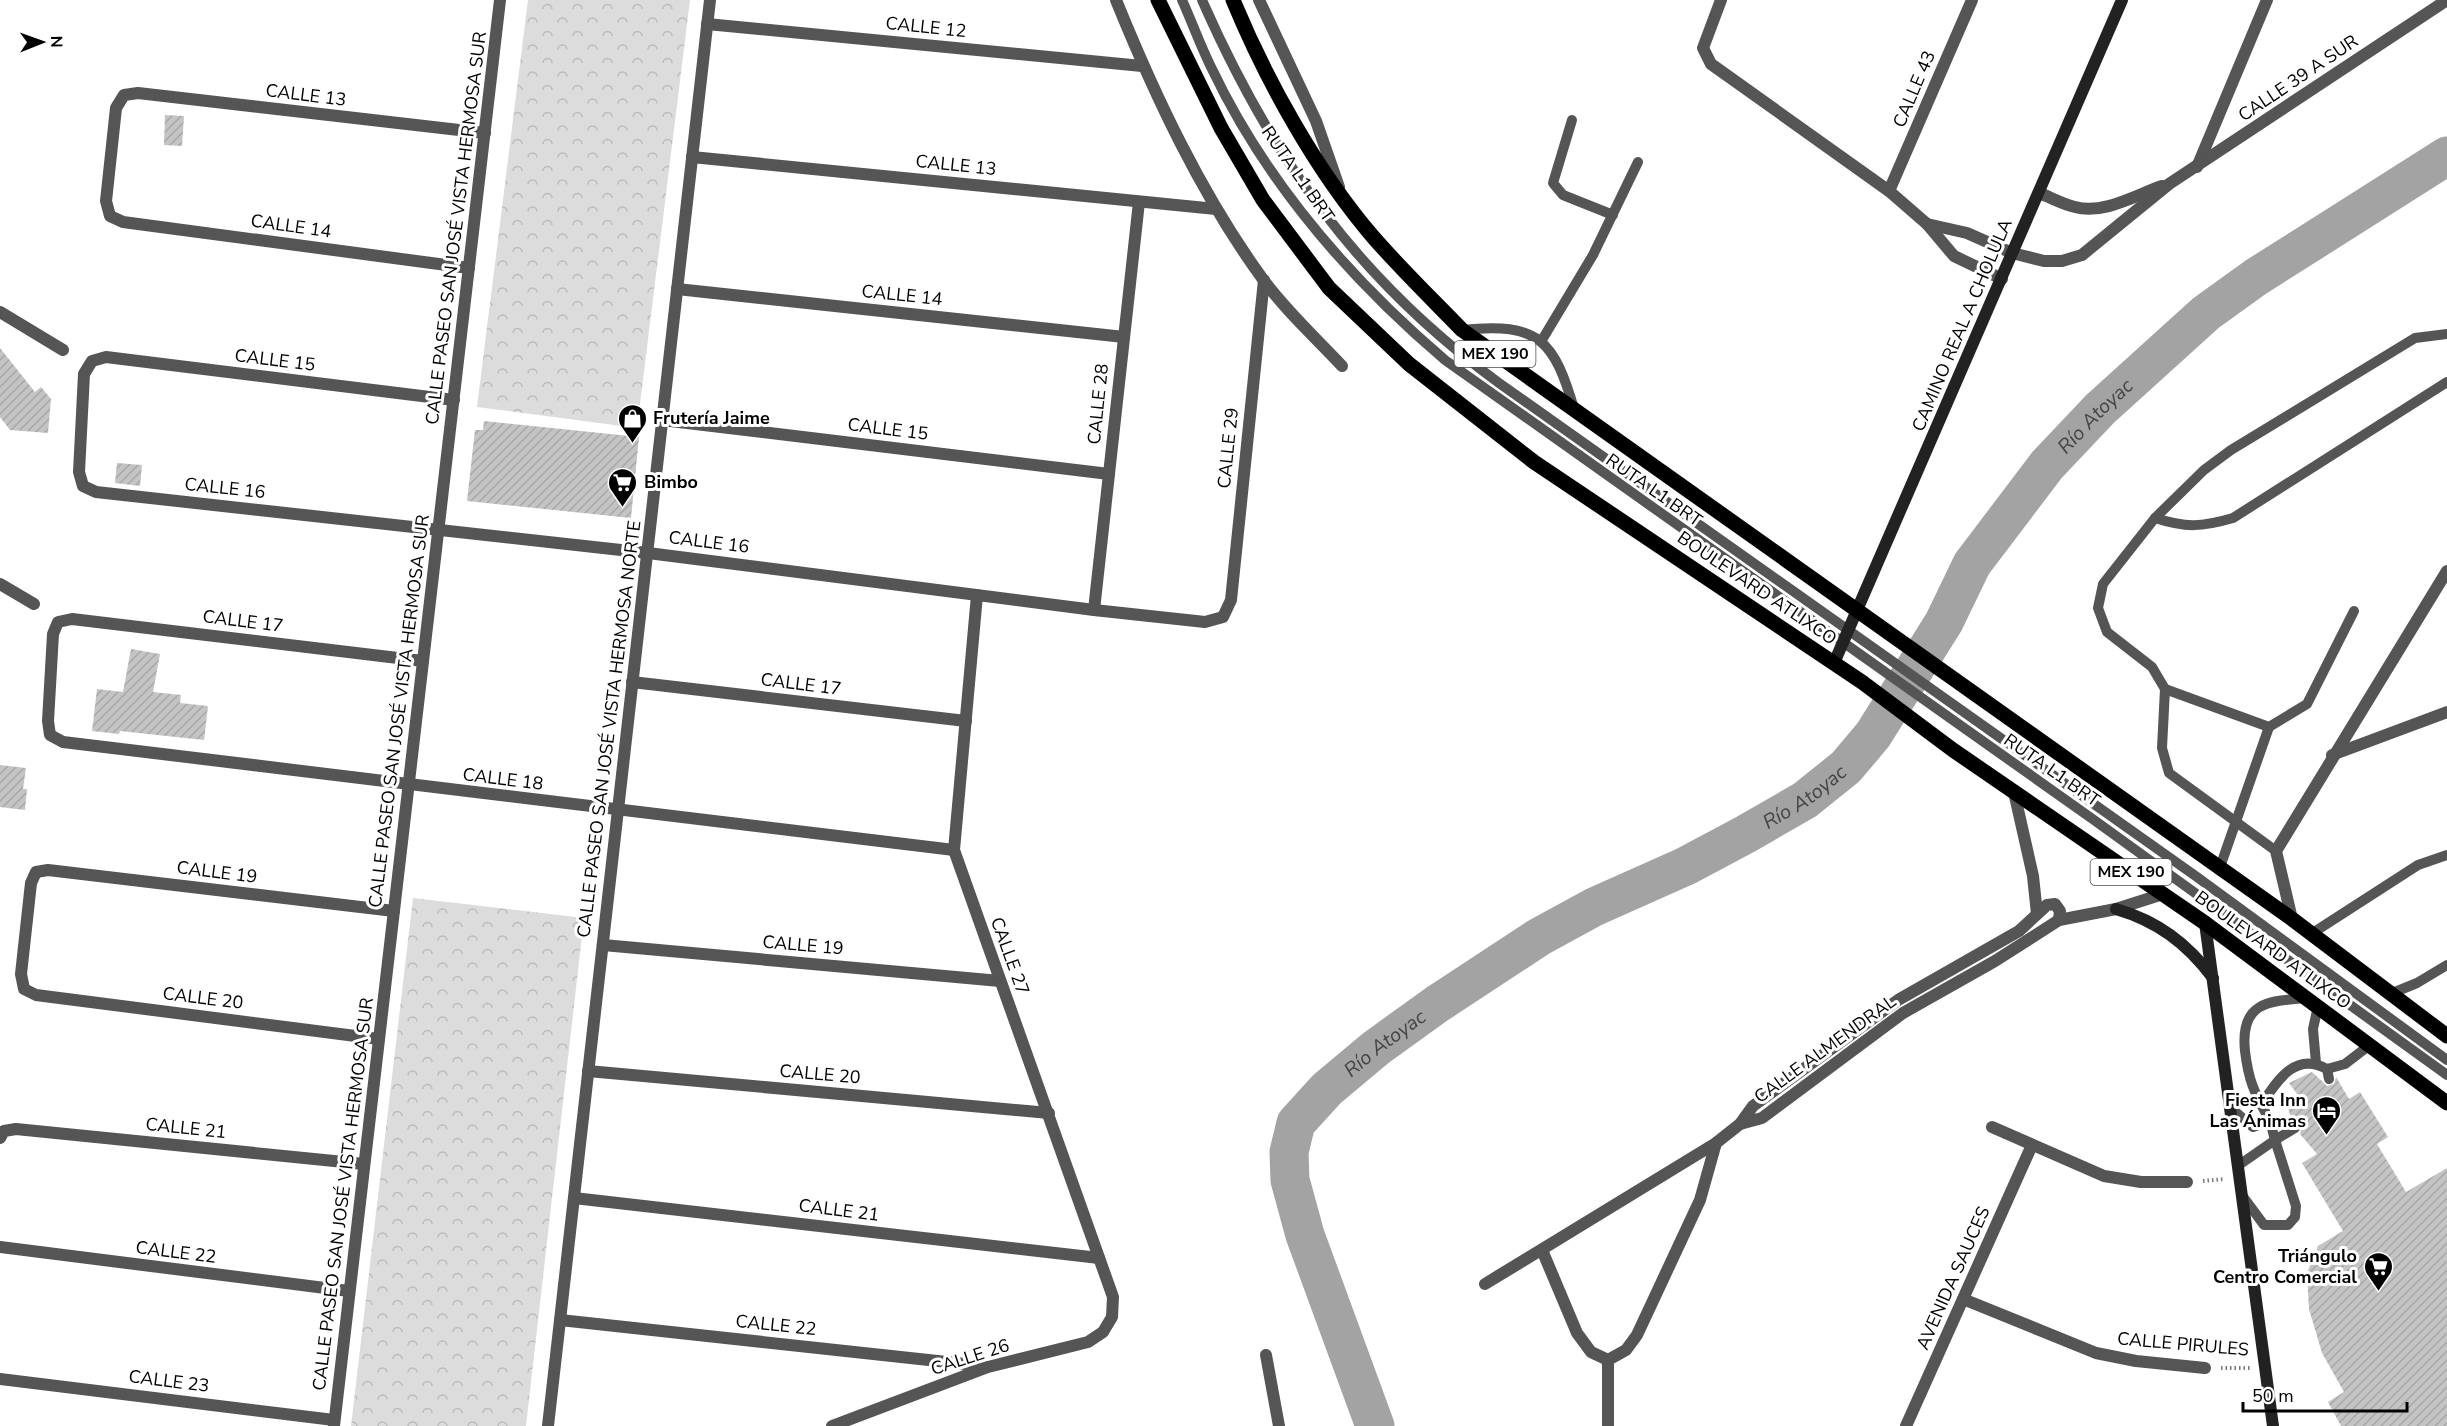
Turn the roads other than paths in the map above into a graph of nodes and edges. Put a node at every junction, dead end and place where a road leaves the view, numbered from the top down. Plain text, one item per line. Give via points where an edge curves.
1 (500, 0) edge
2 (710, 0) edge
3 (1116, 0) edge
4 (1158, 0) edge
5 (1182, 0) edge
6 (1202, 0) edge
7 (1233, 0) edge
8 (1259, 0) edge
9 (1721, 0) edge
10 (1972, 0) edge
11 (2122, 0) edge
12 (2267, 0) edge
13 (2447, 0) edge
14 (707, 24) junction
15 (1142, 66) junction
16 (1572, 120) dead end
17 (485, 133) junction
18 (692, 157) junction
19 (1638, 162) dead end
20 (2196, 168) junction
21 (2169, 184) junction
22 (1889, 191) junction
23 (2039, 192) junction
24 (1342, 197) junction
25 (1138, 202) junction
26 (1216, 209) junction
27 (1613, 215) junction
28 (110, 216) joint
29 (1927, 224) junction
30 (2012, 253) junction
31 (469, 267) junction
32 (2001, 279) junction
33 (1264, 280) junction
34 (677, 289) junction
35 (0, 312) edge
36 (1462, 330) junction
37 (2447, 334) edge
38 (1124, 337) junction
39 (1542, 340) junction
40 (63, 350) dead end
41 (1342, 366) dead end
42 (2447, 382) edge
43 (454, 400) junction
44 (1575, 412) junction
45 (662, 420) junction
46 (1109, 474) junction
47 (83, 486) joint
48 (2155, 518) junction
49 (438, 528) junction
50 (648, 553) junction
51 (2447, 571) edge
52 (0, 584) edge
53 (977, 595) junction
54 (34, 604) dead end
55 (1094, 610) junction
56 (1858, 611) junction
57 (2354, 611) dead end
58 (1223, 617) joint
59 (1845, 638) junction
60 (423, 661) junction
61 (1834, 663) junction
62 (632, 682) junction
63 (2165, 689) junction
64 (2447, 712) edge
65 (966, 721) junction
66 (2269, 727) junction
67 (50, 735) joint
68 (2332, 755) junction
69 (409, 786) junction
70 (2014, 792) junction
71 (618, 811) junction
72 (2237, 824) junction
73 (954, 850) junction
74 (2276, 851) junction
75 (2447, 855) edge
76 (2219, 870) junction
77 (2163, 894) junction
78 (2116, 909) junction
79 (394, 911) junction
80 (2037, 914) junction
81 (2292, 919) junction
82 (2059, 920) junction
83 (2205, 923) junction
84 (2311, 934) junction
85 (603, 945) junction
86 (2447, 965) edge
87 (2214, 979) junction
88 (1000, 981) junction
89 (24, 989) joint
90 (2390, 994) junction
91 (2313, 1002) junction
92 (2447, 1036) edge
93 (379, 1038) junction
94 (2371, 1044) junction
95 (2447, 1060) edge
96 (2316, 1063) junction
97 (588, 1071) junction
98 (2447, 1075) edge
99 (2447, 1103) edge
100 (2261, 1105) junction
101 (2231, 1108) junction
102 (1049, 1113) junction
103 (2270, 1121) junction
104 (1740, 1124) junction
105 (1992, 1127) dead end
106 (2295, 1128) dead end
107 (2, 1135) edge
108 (2275, 1140) junction
109 (1716, 1143) junction
110 (2031, 1145) junction
111 (364, 1164) junction
112 (2240, 1172) junction
113 (2187, 1182) road end
114 (574, 1198) junction
115 (2244, 1198) junction
116 (0, 1247) edge
117 (1542, 1250) junction
118 (1099, 1258) junction
119 (1485, 1284) dead end
120 (349, 1291) junction
121 (1964, 1299) junction
122 (1112, 1317) joint
123 (560, 1320) junction
124 (1266, 1356) dead end
125 (1608, 1360) junction
126 (988, 1367) junction
127 (2205, 1368) road end
128 (0, 1378) edge
129 (334, 1423) edge
130 (548, 1426) edge
131 (832, 1426) edge
132 (1279, 1426) edge
133 (1608, 1426) edge
134 (1906, 1426) edge
135 (2273, 1426) edge

1 - 17 street, CALLE PASEO SAN JOSÉ VISTA HERMOSA SUR
2 - 14 street, CALLE PASEO SAN JOSÉ VISTA HERMOSA NORTE
3 - 15 street
4 - 61 main road, BOULEVARD ATLIXCO / MEX 190 via 1251,180 1329,288 1409,364 1534,462
5 - 59 lane, RUTA L1 BRT via 1211,68 1246,130 1306,218 1365,287 1445,360 1495,398
6 - 59 lane, RUTA L1 BRT via 1245,90 1286,160 1342,238 1385,287 1474,366
7 - 24 main road, BOULEVARD ATLIXCO / MEX 190 via 1247,34 1312,153
8 - 24 street via 1316,121
9 - 22 street via 1703,48 1711,64
10 - 22 street, CALLE 43
11 - 23 main road, CAMINO REAL A CHOLULA
12 - 20 street
13 - 20 street, CALLE 39 A SUR
14 - 15 street, CALLE 12
14 - 18 street, CALLE PASEO SAN JOSÉ VISTA HERMOSA NORTE
15 - 26 street
16 - 27 lane via 1553,183 1563,195
17 - 28 street, CALLE 13 via 138,93 124,95 116,108 106,201
17 - 31 street, CALLE PASEO SAN JOSÉ VISTA HERMOSA SUR
18 - 25 street, CALLE 13
18 - 34 street, CALLE PASEO SAN JOSÉ VISTA HERMOSA NORTE
19 - 27 lane
20 - 21 street, CALLE 39 A SUR
21 - 23 street, CALLE 39 A SUR via 2087,209
21 - 30 street, CALLE 39 A SUR via 2082,255 2052,262
22 - 29 street
23 - 30 main road, CAMINO REAL A CHOLULA
24 - 36 main road, BOULEVARD ATLIXCO / MEX 190 via 1374,238
25 - 26 street, CALLE 13
25 - 38 street, CALLE 28
26 - 33 street
27 - 39 lane
28 - 31 street, CALLE 14 via 123,222
29 - 30 street, CALLE 39 A SUR via 1967,233
29 - 32 street via 1954,256
30 - 32 main road, CAMINO REAL A CHOLULA
31 - 43 street, CALLE PASEO SAN JOSÉ VISTA HERMOSA SUR
32 - 56 main road, CAMINO REAL A CHOLULA
33 - 41 street
33 - 58 street, CALLE 29 via 1231,600
34 - 38 street, CALLE 14
34 - 45 street, CALLE PASEO SAN JOSÉ VISTA HERMOSA NORTE
35 - 40 street
36 - 39 lane via 1515,329
36 - 44 main road, BOULEVARD ATLIXCO / MEX 190
37 - 48 lane via 2415,338 2231,450 2204,470
38 - 46 street, CALLE 28
39 - 44 lane via 1556,357
42 - 48 lane via 2233,519 2204,527 2178,526
43 - 47 street, CALLE 15 via 106,357 93,361 84,374 79,472
43 - 49 street, CALLE PASEO SAN JOSÉ VISTA HERMOSA SUR
44 - 56 main road, BOULEVARD ATLIXCO / MEX 190
45 - 46 street, CALLE 15
45 - 50 street, CALLE PASEO SAN JOSÉ VISTA HERMOSA NORTE
46 - 55 street, CALLE 28
47 - 49 street, CALLE 16 via 96,492
48 - 63 lane via 2103,584 2098,608 2107,632 2152,667
49 - 50 street, CALLE 16
49 - 60 street, CALLE PASEO SAN JOSÉ VISTA HERMOSA SUR
50 - 53 street, CALLE 16
50 - 62 street, CALLE PASEO SAN JOSÉ VISTA HERMOSA NORTE
51 - 68 street
52 - 54 street
53 - 55 street, CALLE 16
53 - 65 street, CALLE 27
55 - 58 street, CALLE 16 via 1205,622
56 - 59 main road, CAMINO REAL A CHOLULA
56 - 76 main road, BOULEVARD ATLIXCO / MEX 190
57 - 66 lane via 2307,704
59 - 61 main road, CAMINO REAL A CHOLULA
59 - 95 lane, RUTA L1 BRT via 1879,654 1970,717
59 - 98 lane, RUTA L1 BRT via 1871,662
60 - 67 street, CALLE 17 via 72,619 58,622 53,634
60 - 69 street, CALLE PASEO SAN JOSÉ VISTA HERMOSA SUR
61 - 70 main road, BOULEVARD ATLIXCO / MEX 190
62 - 65 street, CALLE 17
62 - 71 street, CALLE PASEO SAN JOSÉ VISTA HERMOSA NORTE
63 - 66 lane
63 - 72 lane via 2162,748 2169,773
64 - 68 street
65 - 73 street, CALLE 27
66 - 72 lane
67 - 69 street, CALLE 18 via 63,742
68 - 74 street
69 - 71 street, CALLE 18
69 - 79 street, CALLE PASEO SAN JOSÉ VISTA HERMOSA SUR
70 - 77 main road, BOULEVARD ATLIXCO / MEX 190
70 - 80 street via 2033,876
71 - 73 street, CALLE 18
71 - 85 street, CALLE PASEO SAN JOSÉ VISTA HERMOSA NORTE
72 - 74 lane
72 - 76 lane
73 - 88 street, CALLE 27
74 - 81 street
75 - 84 lane via 2418,865
76 - 81 main road, BOULEVARD ATLIXCO / MEX 190
77 - 78 street, CALLE ALMENDRAL
77 - 83 main road, BOULEVARD ATLIXCO / MEX 190
78 - 82 street, CALLE ALMENDRAL
78 - 87 main road via 2154,923 2172,935
79 - 89 street, CALLE 19 via 48,870 36,872 31,883 21,974
79 - 93 street, CALLE PASEO SAN JOSÉ VISTA HERMOSA SUR
80 - 82 street via 2047,904 2055,904 2060,911
80 - 104 street, CALLE ALMENDRAL via 2019,931 1874,1017 1753,1106
81 - 84 main road, BOULEVARD ATLIXCO / MEX 190
82 - 104 street, CALLE ALMENDRAL via 1903,1013 1762,1118
83 - 87 main road
83 - 91 main road, BOULEVARD ATLIXCO / MEX 190
84 - 90 main road, BOULEVARD ATLIXCO / MEX 190
85 - 88 street, CALLE 19
85 - 97 street, CALLE PASEO SAN JOSÉ VISTA HERMOSA NORTE
86 - 90 lane
87 - 101 main road
88 - 102 street, CALLE 27
89 - 93 street, CALLE 20 via 36,995
90 - 92 main road, BOULEVARD ATLIXCO / MEX 190
91 - 94 main road, BOULEVARD ATLIXCO / MEX 190
91 - 96 lane
91 - 100 lane via 2265,1005 2247,1019 2243,1030 2248,1081
93 - 111 street, CALLE PASEO SAN JOSÉ VISTA HERMOSA SUR
94 - 96 lane via 2328,1074
94 - 99 main road, BOULEVARD ATLIXCO / MEX 190
96 - 100 lane via 2295,1066 2278,1080
97 - 102 street, CALLE 20
97 - 114 street, CALLE PASEO SAN JOSÉ VISTA HERMOSA NORTE
100 - 103 lane
101 - 103 lane via 2253,1127
101 - 112 main road
102 - 118 street, CALLE 27
103 - 108 lane
104 - 109 street
105 - 110 street
106 - 108 lane
107 - 111 street, CALLE 21 via 16,1129
108 - 112 lane
108 - 115 lane via 2296,1206 2295,1217 2288,1225 2264,1225
109 - 117 street
109 - 125 street via 1696,1209 1637,1335 1626,1350
110 - 113 street via 2104,1176 2141,1182
110 - 121 street, AVENIDA SAUCES
111 - 120 street, CALLE PASEO SAN JOSÉ VISTA HERMOSA SUR
112 - 115 main road
114 - 118 street, CALLE 21
114 - 123 street, CALLE PASEO SAN JOSÉ VISTA HERMOSA NORTE
115 - 135 main road
116 - 120 street, CALLE 22
117 - 119 street
117 - 125 street via 1578,1333 1590,1352
118 - 122 street, CALLE 27 via 1113,1298
120 - 129 street, CALLE PASEO SAN JOSÉ VISTA HERMOSA SUR
121 - 127 street, CALLE PIRULES via 2096,1353
121 - 134 street, AVENIDA SAUCES
122 - 126 street, CALLE 26 via 1104,1332 1088,1342
123 - 126 street, CALLE 22
123 - 130 street, CALLE PASEO SAN JOSÉ VISTA HERMOSA NORTE
124 - 132 street
125 - 133 street
126 - 131 street, CALLE 26
128 - 129 street, CALLE 23

